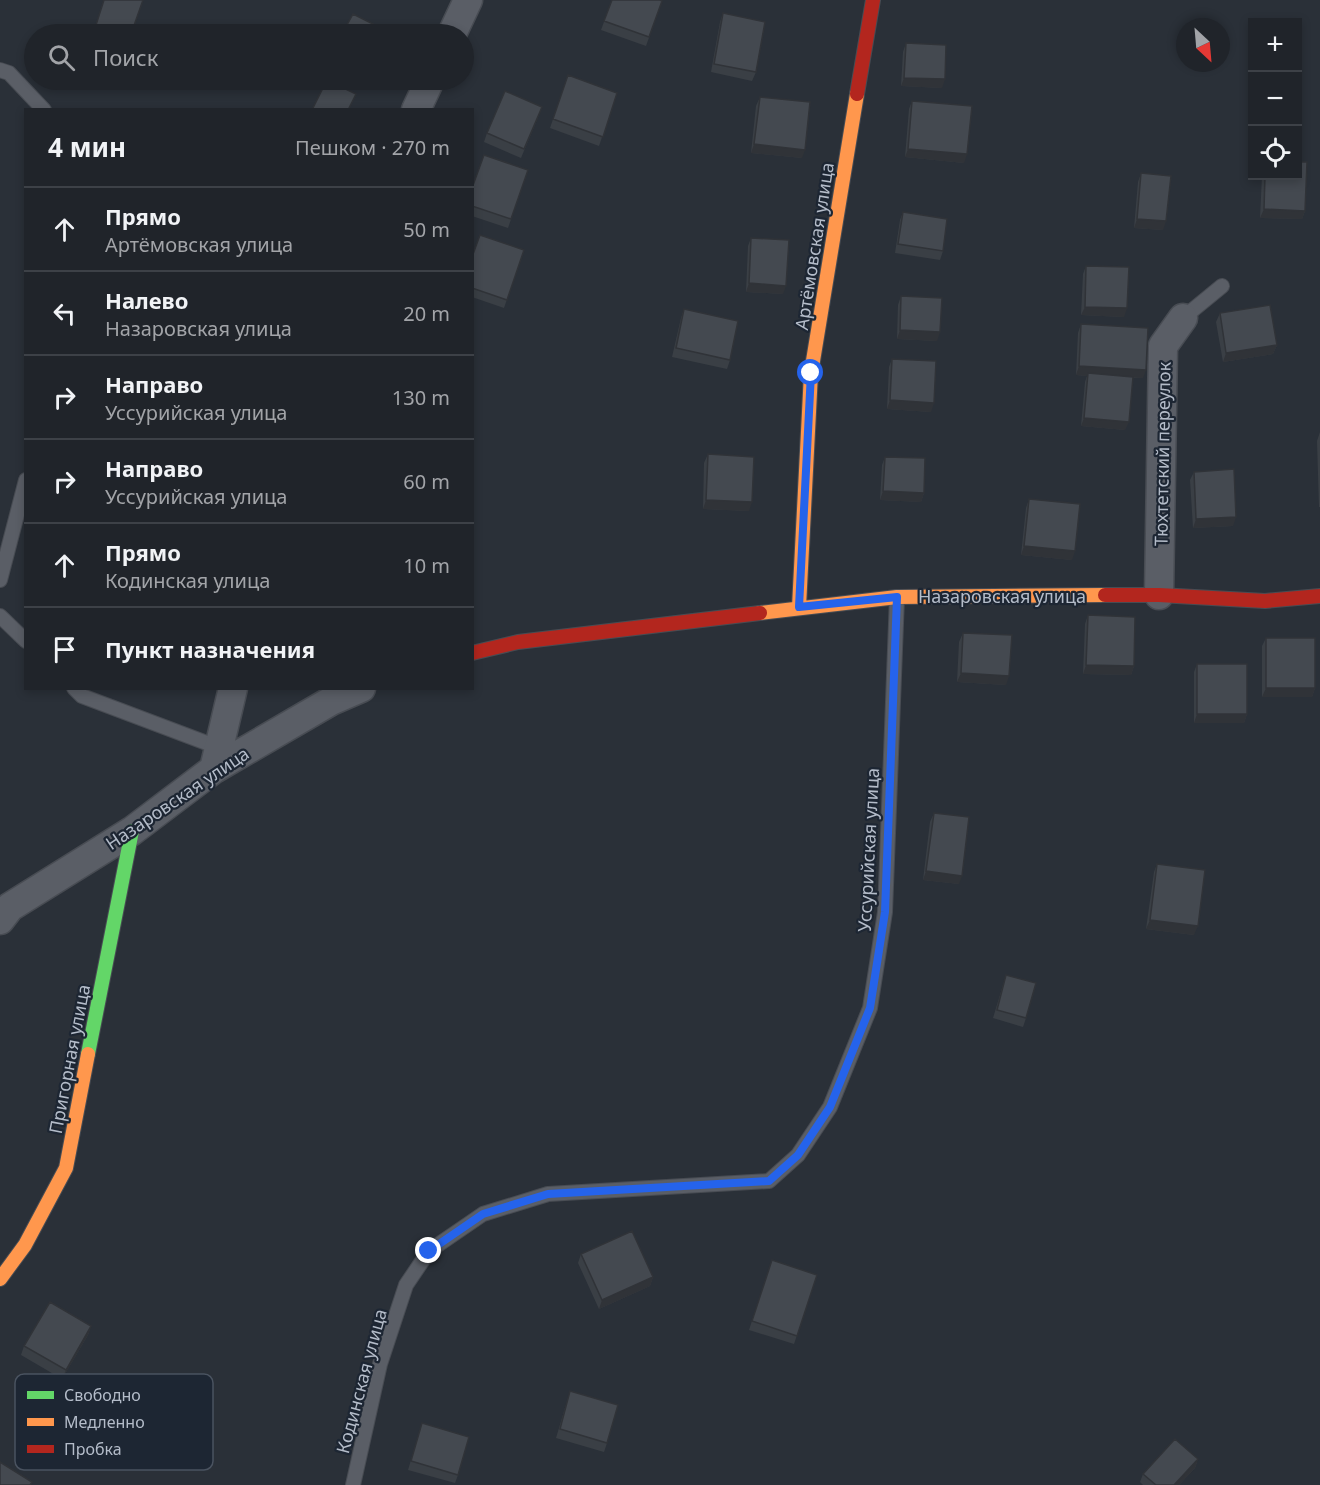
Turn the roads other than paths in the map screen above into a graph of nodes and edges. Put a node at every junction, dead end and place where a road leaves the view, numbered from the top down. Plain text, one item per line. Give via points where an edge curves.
1 (468, 0) edge
2 (873, 0) edge
3 (457, 24) edge
4 (0, 70) edge
5 (24, 89) edge
6 (25, 90) edge
7 (425, 90) edge
8 (42, 108) edge
9 (417, 108) edge
10 (1222, 286) dead end
11 (1183, 318) joint
12 (24, 488) edge
13 (0, 580) edge
14 (1159, 595) junction
15 (1320, 596) edge
16 (897, 597) junction
17 (799, 607) junction
18 (0, 616) edge
19 (24, 639) edge
20 (474, 653) edge
21 (76, 690) edge
22 (233, 690) edge
23 (356, 690) edge
24 (217, 758) junction
25 (132, 831) junction
26 (0, 920) edge
27 (483, 1214) joint
28 (0, 1279) edge
29 (353, 1485) edge

1 - 3 street
2 - 17 street, Артёмовская улица via 811,373
4 - 5 lane via 9,73
6 - 8 lane
7 - 9 street
10 - 11 lane
11 - 14 street, Тюхтетский переулок via 1163,346
12 - 13 lane
14 - 15 street, Назаровская улица via 1265,601
14 - 16 street, Назаровская улица
16 - 17 street, Назаровская улица
16 - 27 lane, Уссурийская улица via 885,912 870,1008 830,1107 798,1155 769,1181 548,1194
17 - 20 street, Назаровская улица via 518,642
18 - 19 lane
21 - 24 lane
22 - 24 street
23 - 24 street, Назаровская улица
24 - 25 street, Назаровская улица
25 - 26 street, Назаровская улица via 10,907
25 - 28 street, Пригорная улица via 66,1168 25,1245
27 - 29 lane, Кодинская улица via 429,1251 406,1285 380,1364

